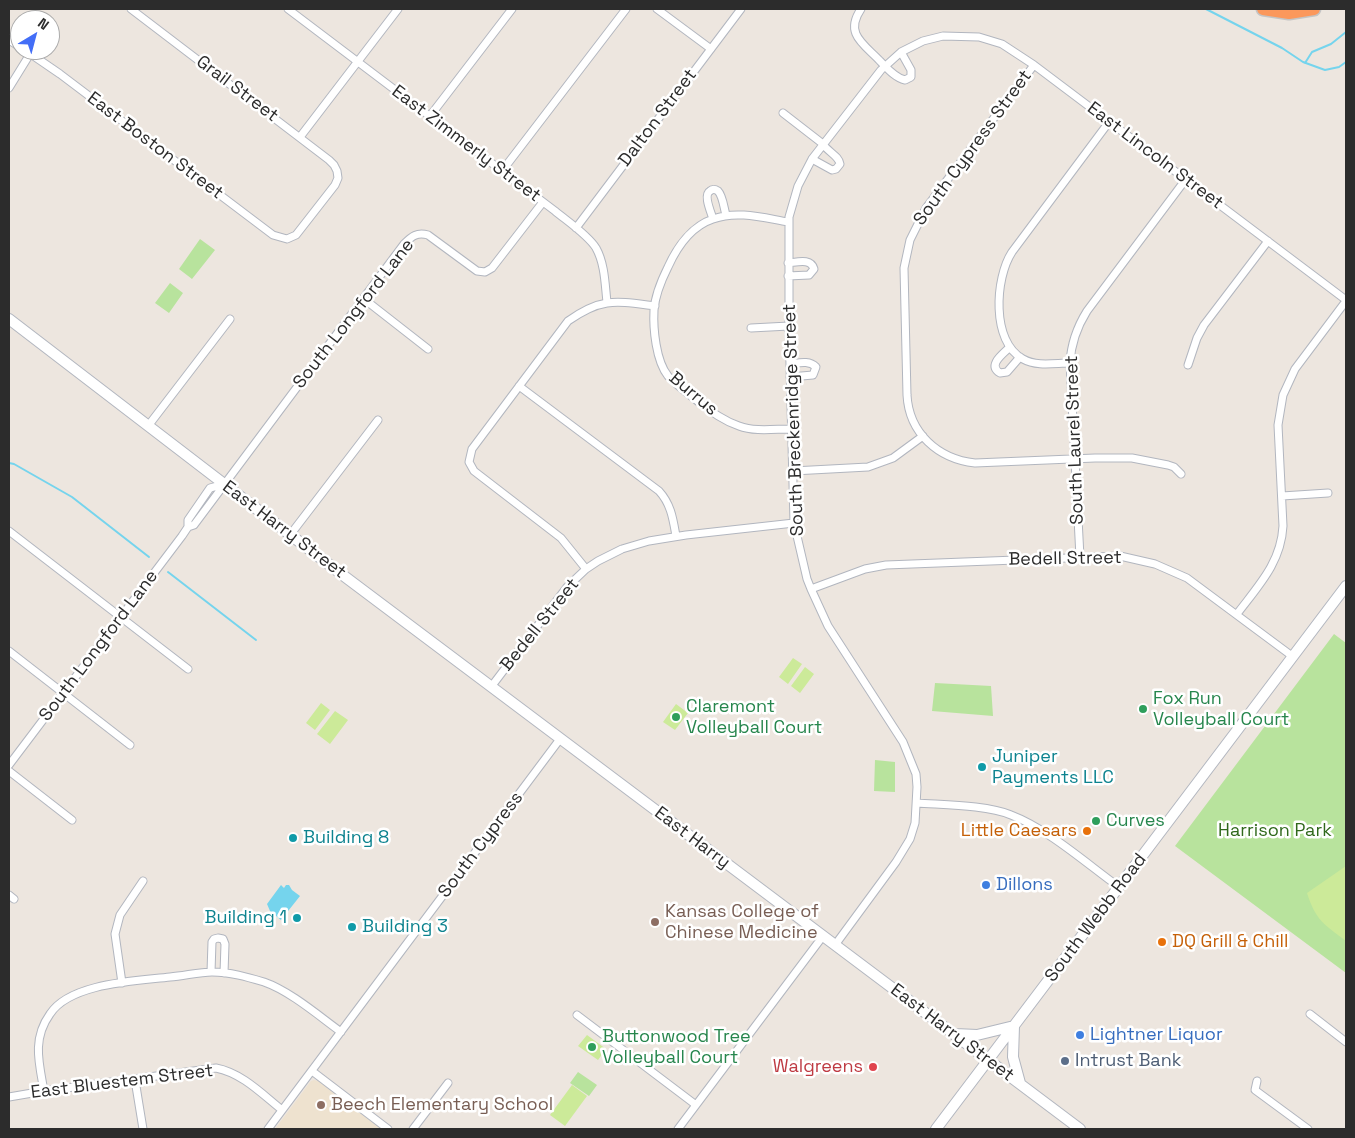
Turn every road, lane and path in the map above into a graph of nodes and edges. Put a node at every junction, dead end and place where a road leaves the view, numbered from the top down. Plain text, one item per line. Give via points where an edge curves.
1 (131, 9) edge
2 (288, 9) edge
3 (398, 9) edge
4 (512, 9) edge
5 (626, 9) edge
6 (657, 9) edge
7 (741, 9) edge
8 (861, 9) edge
9 (1263, 9) edge
10 (1314, 9) edge
11 (953, 35) joint
12 (710, 50) junction
13 (901, 52) junction
14 (23, 60) edge
15 (39, 60) edge
16 (357, 62) junction
17 (885, 65) junction
18 (1034, 65) junction
19 (9, 88) edge
20 (783, 113) dead end
21 (430, 116) junction
22 (1109, 122) junction
23 (300, 137) junction
24 (823, 144) junction
25 (812, 159) junction
26 (502, 171) junction
27 (337, 174) joint
28 (1186, 180) junction
29 (543, 202) junction
30 (726, 215) junction
31 (713, 219) junction
32 (788, 222) junction
33 (576, 228) junction
34 (1268, 241) junction
35 (788, 263) junction
36 (788, 276) junction
37 (364, 299) junction
38 (1346, 301) edge
39 (607, 302) junction
40 (655, 306) junction
41 (9, 319) edge
42 (230, 319) dead end
43 (789, 326) junction
44 (751, 328) dead end
45 (1010, 347) junction
46 (428, 348) dead end
47 (1020, 357) junction
48 (1070, 362) junction
49 (790, 364) junction
50 (1188, 365) dead end
51 (790, 377) junction
52 (520, 386) junction
53 (378, 420) dead end
54 (148, 426) junction
55 (791, 429) junction
56 (922, 436) junction
57 (1074, 459) junction
58 (793, 470) junction
59 (1181, 474) dead end
60 (224, 484) junction
61 (1328, 493) dead end
62 (1282, 496) junction
63 (794, 523) junction
64 (9, 530) edge
65 (290, 535) junction
66 (676, 536) junction
67 (1080, 557) junction
68 (586, 569) junction
69 (1346, 586) edge
70 (811, 589) junction
71 (1237, 614) junction
72 (120, 617) junction
73 (9, 651) edge
74 (1292, 656) junction
75 (188, 669) dead end
76 (491, 686) junction
77 (63, 693) junction
78 (560, 739) junction
79 (130, 745) dead end
80 (9, 765) edge
81 (9, 771) edge
82 (917, 803) junction
83 (72, 820) dead end
84 (144, 881) dead end
85 (1119, 887) junction
86 (823, 936) junction
87 (834, 945) junction
88 (211, 972) junction
89 (224, 973) junction
90 (122, 983) junction
91 (1310, 1014) dead end
92 (577, 1015) dead end
93 (1014, 1026) junction
94 (340, 1032) junction
95 (954, 1034) junction
96 (1346, 1042) edge
97 (988, 1060) junction
98 (312, 1071) junction
99 (136, 1080) junction
100 (1257, 1080) dead end
101 (448, 1083) dead end
102 (1020, 1084) junction
103 (44, 1091) junction
104 (9, 1097) edge
105 (696, 1105) junction
106 (282, 1110) junction
107 (143, 1129) edge
108 (268, 1129) edge
109 (388, 1129) edge
110 (413, 1129) edge
111 (678, 1129) edge
112 (936, 1129) edge
113 (1080, 1129) edge
114 (1308, 1129) edge

1 - 23 street, Grail Street
2 - 16 street, East Zimmerly Street
3 - 16 street
4 - 21 street
5 - 26 street
6 - 12 street
7 - 12 street, Dalton Street
8 - 17 street via 855,19 856,36
9 - 10 highway via 1289,13
11 - 13 street, South Breckenridge Street via 923,41
11 - 18 street, East Lincoln Street via 995,41
12 - 33 street, Dalton Street
13 - 17 street, South Breckenridge Street
13 - 17 street via 912,72 909,79 900,79
14 - 19 street
15 - 27 street, East Boston Street via 273,235 287,239 296,235 335,185
16 - 21 street, East Zimmerly Street
16 - 23 street
17 - 24 street, South Breckenridge Street
18 - 22 street, East Lincoln Street
18 - 56 street, South Cypress Street via 926,208 908,249 904,268 908,402
20 - 24 street
21 - 26 street, East Zimmerly Street
22 - 28 street, East Lincoln Street
22 - 45 street via 1006,264 1000,311 1003,332
23 - 27 street, Grail Street via 334,165
24 - 25 street, South Breckenridge Street
24 - 25 street via 838,159 839,166 832,170
25 - 32 street, South Breckenridge Street via 798,186
26 - 29 street, East Zimmerly Street
28 - 34 street, East Lincoln Street
28 - 48 street, South Laurel Street via 1086,313 1075,335
29 - 33 street, East Zimmerly Street
29 - 37 street, South Longford Lane via 492,268 485,272 477,271 428,235 416,234 404,244
30 - 31 street, Burrus
30 - 31 street via 717,190 713,190 707,195
30 - 32 street, Burrus
31 - 40 street, Burrus via 691,233 674,255 663,277
32 - 35 street, South Breckenridge Street
33 - 39 street, East Zimmerly Street via 596,248 604,273
34 - 38 street, East Lincoln Street
34 - 50 street via 1204,325
35 - 36 street, South Breckenridge Street
35 - 36 street via 809,262 814,269 809,275
36 - 43 street, South Breckenridge Street
37 - 46 street
37 - 60 street, South Longford Lane
38 - 62 street via 1295,368 1283,395 1278,425
39 - 40 street
39 - 52 street via 585,309 568,322
40 - 55 street, Burrus via 657,354 667,374 683,390 723,420 740,427
41 - 54 main road, East Harry Street
42 - 54 street
43 - 44 street
43 - 49 street, South Breckenridge Street
45 - 47 street
45 - 47 street via 995,362 996,371 1005,373
47 - 48 street via 1038,364
48 - 57 street, South Laurel Street
49 - 51 street, South Breckenridge Street
49 - 51 street via 806,363 816,367 813,375
51 - 55 street, South Breckenridge Street
52 - 66 street via 659,491 671,511
52 - 68 street via 472,449 469,462 474,471 561,538
53 - 65 street
54 - 60 main road, East Harry Street
55 - 58 street, South Breckenridge Street
56 - 57 street via 940,451 968,462
56 - 58 street via 893,458 868,467
57 - 59 street via 1132,458 1168,465
57 - 67 street, South Laurel Street
58 - 63 street, South Breckenridge Street
60 - 65 main road, East Harry Street
60 - 72 street, South Longford Lane
61 - 62 street
62 - 71 street via 1282,534 1277,555 1269,572
63 - 66 street, Bedell Street
63 - 70 street, South Breckenridge Street
64 - 72 street
65 - 76 main road, East Harry Street
66 - 68 street, Bedell Street via 629,547
67 - 70 street, Bedell Street via 886,565 865,569
67 - 71 street, Bedell Street via 1120,556 1156,564 1187,578
68 - 76 street, Bedell Street via 567,587
69 - 74 main road, South Webb Road
70 - 82 street, South Breckenridge Street via 828,626 903,742 916,774
71 - 74 street, Bedell Street
72 - 75 street
72 - 77 street, South Longford Lane
73 - 77 street
74 - 85 main road, South Webb Road
76 - 78 main road, East Harry Street
77 - 79 street
77 - 80 street, South Longford Lane
78 - 86 main road, East Harry
78 - 94 street, South Cypress
81 - 83 street
82 - 85 street via 1011,814 1044,832
82 - 87 street, South Breckenridge Street via 910,839
84 - 90 street via 120,915 115,934
85 - 93 main road, South Webb Road
86 - 87 main road, East Harry Street
86 - 105 street
87 - 95 main road, East Harry Street
88 - 89 street
88 - 89 street via 212,942 218,938 225,944
88 - 90 street
89 - 94 street via 267,983
90 - 103 street via 82,991 62,1000 50,1012 41,1028 37,1050
91 - 96 street
92 - 105 street
93 - 95 main road via 978,1035
93 - 97 main road, South Webb Road
93 - 102 main road via 1013,1057
94 - 98 street, South Cypress
95 - 97 main road, East Harry Street
97 - 102 main road, East Harry Street
97 - 112 main road, South Webb Road
98 - 106 street
98 - 109 street
99 - 103 street, East Bluestem Street
99 - 106 street, East Bluestem Street via 210,1068 223,1069 238,1076
99 - 107 street
100 - 114 street via 1256,1090
101 - 110 street
102 - 113 main road, East Harry Street
103 - 104 street, East Bluestem Street
105 - 111 street
106 - 108 street

